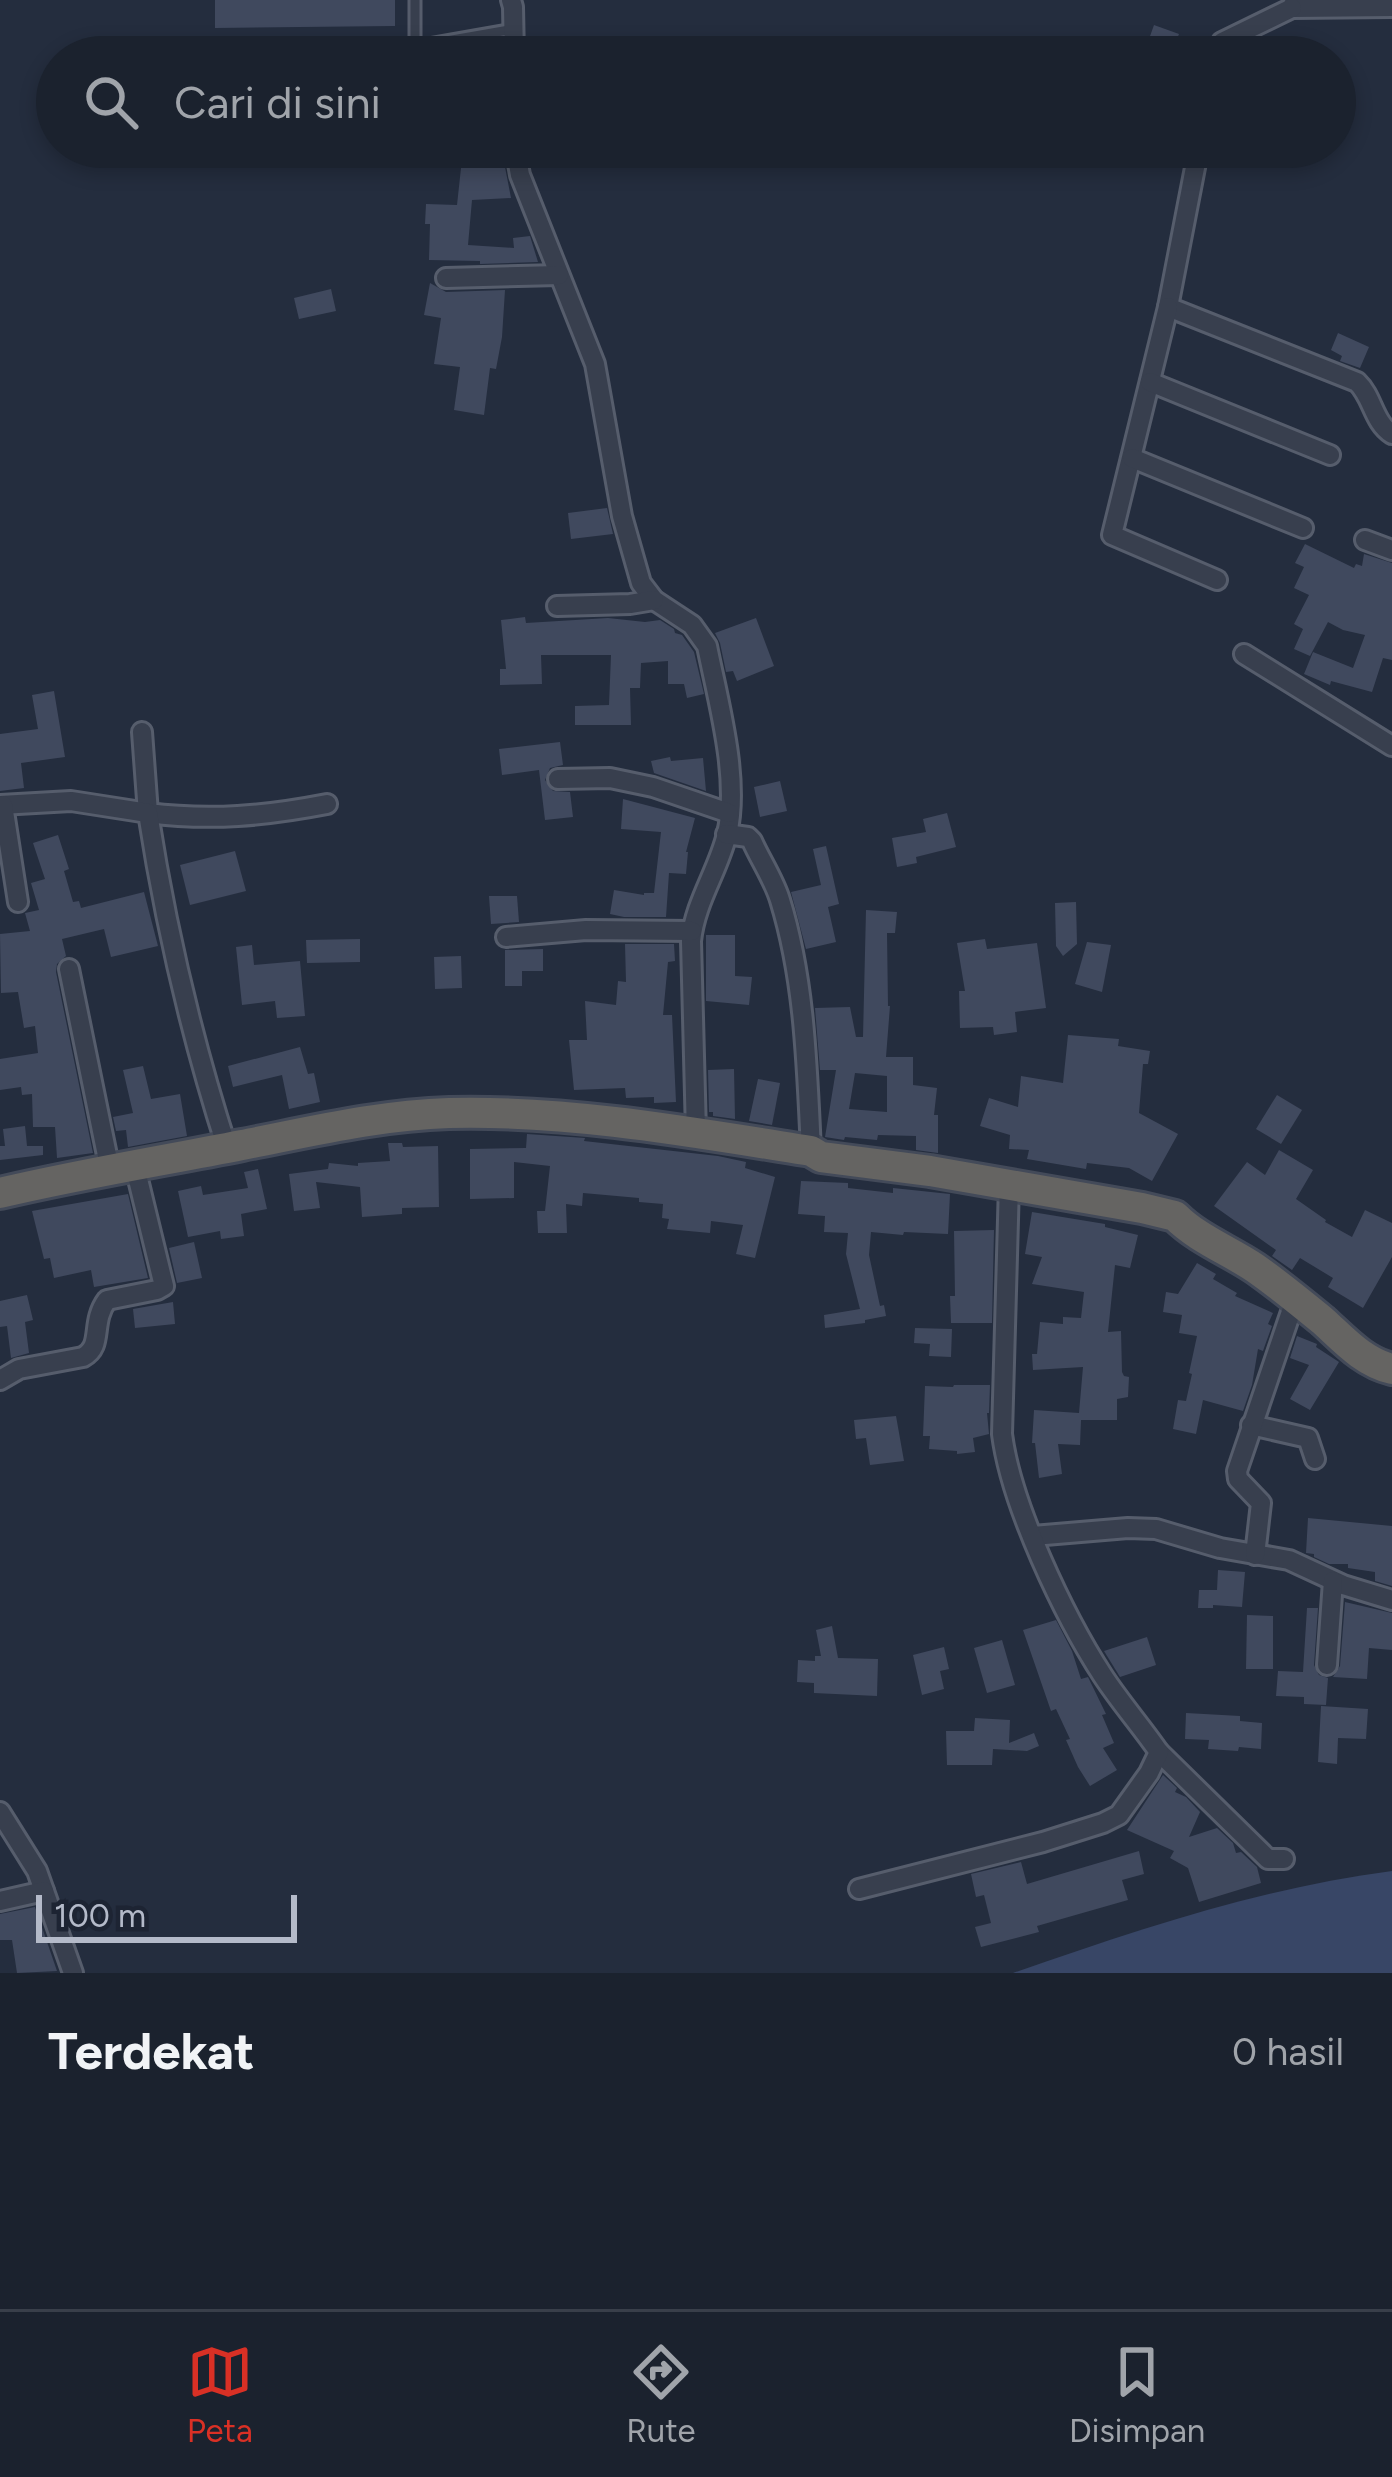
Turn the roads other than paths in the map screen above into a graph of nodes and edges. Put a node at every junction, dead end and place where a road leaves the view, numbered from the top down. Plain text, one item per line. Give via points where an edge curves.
1 (415, 0) edge
2 (511, 0) edge
3 (1293, 4) edge
4 (1392, 7) edge
5 (514, 29) junction
6 (415, 36) edge
7 (473, 36) edge
8 (514, 36) edge
9 (1233, 36) edge
10 (519, 168) edge
11 (1195, 168) edge
12 (560, 275) junction
13 (446, 278) dead end
14 (1168, 307) junction
15 (1150, 382) junction
16 (1392, 434) edge
17 (1330, 455) dead end
18 (1132, 458) junction
19 (1303, 528) dead end
20 (1366, 540) dead end
21 (1392, 550) edge
22 (1217, 580) dead end
23 (654, 600) junction
24 (557, 606) dead end
25 (1244, 654) dead end
26 (142, 731) dead end
27 (1392, 746) edge
28 (558, 779) dead end
29 (327, 804) dead end
30 (1, 805) edge
31 (148, 813) junction
32 (729, 814) junction
33 (727, 834) junction
34 (18, 902) dead end
35 (692, 932) junction
36 (506, 937) dead end
37 (69, 969) dead end
38 (696, 1132) junction
39 (227, 1148) junction
40 (811, 1151) junction
41 (122, 1168) junction
42 (1009, 1184) junction
43 (0, 1193) edge
44 (1295, 1300) junction
45 (1392, 1369) edge
46 (0, 1380) edge
47 (1251, 1424) junction
48 (1315, 1459) dead end
49 (1033, 1536) junction
50 (1255, 1555) junction
51 (1333, 1581) junction
52 (1392, 1600) edge
53 (1327, 1665) dead end
54 (1159, 1752) junction
55 (0, 1812) edge
56 (1284, 1859) dead end
57 (859, 1889) dead end
58 (44, 1892) junction
59 (0, 1901) edge
60 (73, 1973) edge

1 - 6 lane
2 - 5 street
3 - 4 street
3 - 9 street
5 - 7 lane
5 - 8 street
10 - 12 street
11 - 14 street
12 - 13 street
12 - 23 street via 595,364 622,516 641,583
14 - 15 street
14 - 16 street via 1357,382
15 - 17 street
15 - 18 street
18 - 19 street
18 - 22 street via 1112,535
20 - 21 street
23 - 24 street
23 - 32 street via 692,625 707,646 728,757
25 - 27 street
26 - 31 street
28 - 32 street via 610,778
29 - 31 street via 265,816
30 - 31 street via 71,801
30 - 34 street
31 - 39 street via 176,973
32 - 33 street
33 - 35 street
33 - 40 street via 752,841 779,896 796,969
35 - 36 street
35 - 38 street
37 - 41 street
38 - 39 highway via 443,1113
38 - 40 highway
39 - 41 highway
40 - 42 highway
41 - 43 highway
41 - 46 street via 164,1286 107,1300 92,1353
42 - 44 highway via 1175,1216
42 - 49 street via 1002,1434
44 - 45 highway via 1352,1349
44 - 47 street
47 - 48 street via 1308,1438
47 - 50 street via 1236,1473 1260,1502
49 - 50 street via 1156,1529
49 - 54 street via 1088,1651
50 - 51 street via 1289,1560
51 - 52 street
51 - 53 street
54 - 56 street via 1267,1858
54 - 57 street via 1119,1815 1103,1823
55 - 58 street
58 - 59 street
58 - 60 street

